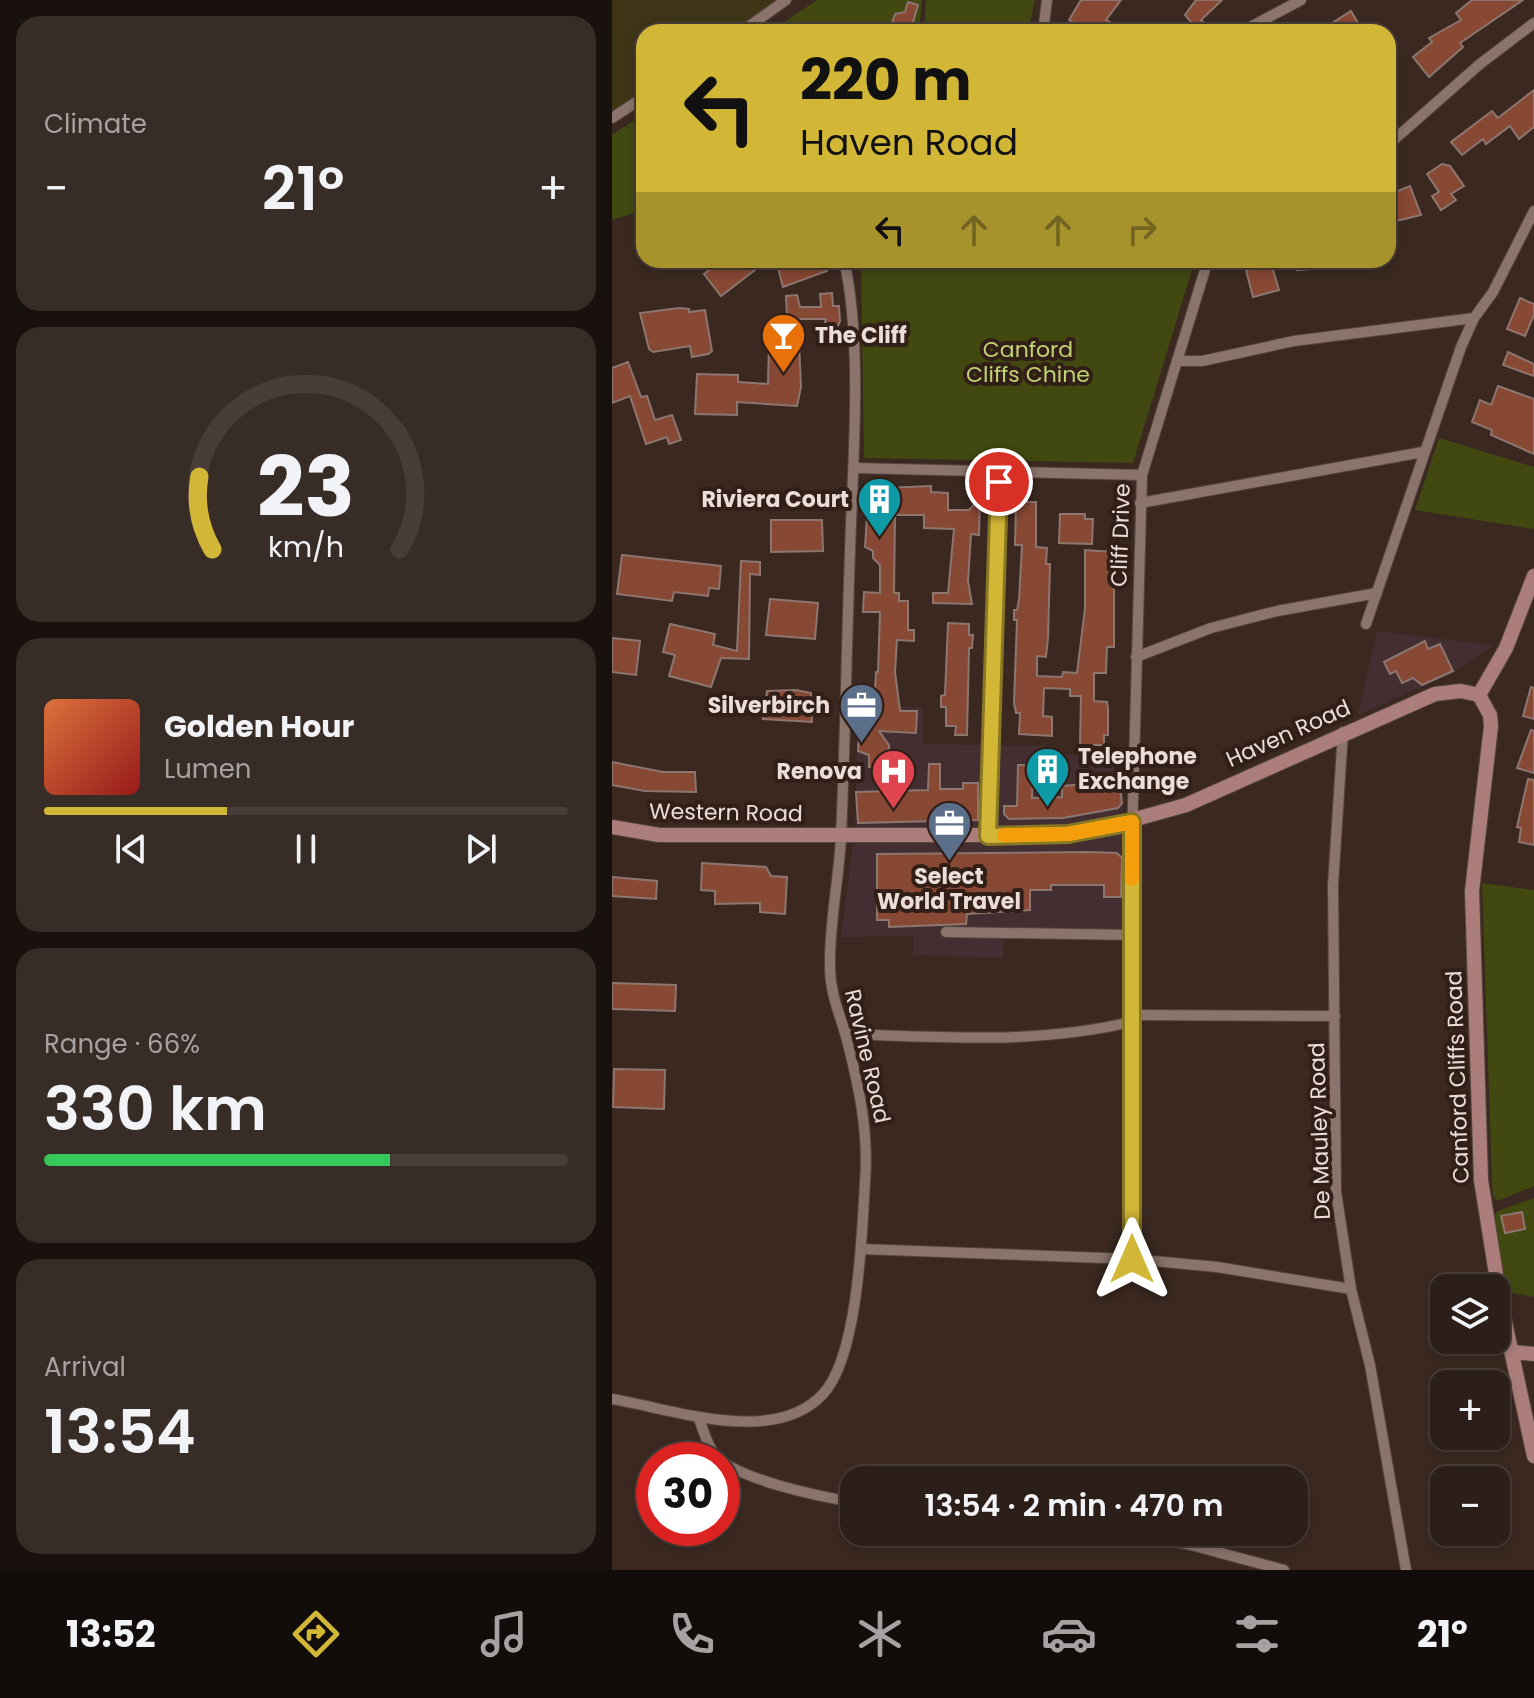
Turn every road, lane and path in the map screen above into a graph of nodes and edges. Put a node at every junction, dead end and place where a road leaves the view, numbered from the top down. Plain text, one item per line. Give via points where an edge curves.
1 (786, 0) edge
2 (1047, 0) edge
3 (1301, 0) edge
4 (1534, 23) edge
5 (752, 24) edge
6 (1044, 24) edge
7 (1256, 24) edge
8 (636, 102) edge
9 (612, 118) edge
10 (1396, 138) edge
11 (1534, 211) edge
12 (845, 268) edge
13 (1206, 268) edge
14 (1474, 318) junction
15 (1177, 361) junction
16 (1423, 452) junction
17 (855, 468) junction
18 (999, 471) junction
19 (1142, 475) junction
20 (1140, 503) junction
21 (1534, 576) edge
22 (1377, 593) junction
23 (1366, 624) dead end
24 (1136, 657) junction
25 (1479, 695) junction
26 (1343, 732) junction
27 (1132, 822) junction
28 (612, 827) edge
29 (841, 836) junction
30 (988, 836) junction
31 (946, 932) dead end
32 (1133, 935) junction
33 (1335, 1016) junction
34 (1134, 1018) junction
35 (846, 1034) junction
36 (861, 1249) junction
37 (1132, 1259) junction
38 (1351, 1289) junction
39 (1513, 1352) junction
40 (1534, 1354) edge
41 (612, 1399) edge
42 (698, 1417) junction
43 (1534, 1456) edge
44 (840, 1499) edge
45 (1194, 1546) edge
46 (1284, 1570) edge
47 (1406, 1570) edge

1 - 5 street
2 - 6 street
3 - 7 street
4 - 10 street
8 - 9 street
11 - 14 street
12 - 17 street, Ravine Road
13 - 15 street, Cliff Drive
14 - 15 street
14 - 16 street
15 - 19 street, Cliff Drive
16 - 20 street
16 - 22 street
17 - 18 street
17 - 29 street, Ravine Road
18 - 19 street
18 - 30 street
19 - 20 street, Cliff Drive
20 - 24 street, Cliff Drive
21 - 25 main road via 1506,648
22 - 23 street
22 - 24 street via 1211,628
24 - 27 street, Cliff Drive
25 - 26 main road, Haven Road via 1435,694
25 - 39 main road, Canford Cliffs Road via 1491,726 1472,891 1481,1180
26 - 27 main road, Haven Road via 1186,805
26 - 33 street, De Mauley Road via 1333,885
27 - 30 main road, Haven Road via 1068,834
27 - 32 street, Cliff Drive
28 - 29 main road, Western Road via 659,835
29 - 30 main road, Haven Road
29 - 35 street, Ravine Road via 830,966 833,1004
31 - 32 street
32 - 34 street, Cliff Drive
33 - 34 street
33 - 38 street, De Mauley Road via 1336,1192
34 - 35 street via 1088,1032 1026,1039
34 - 37 street, Cliff Drive
35 - 36 street, Ravine Road via 866,1132
36 - 37 street
36 - 42 street, Ravine Road via 841,1371 821,1397 793,1413 752,1423
37 - 38 street
38 - 47 street, De Mauley Road via 1370,1365
39 - 40 main road
39 - 43 main road, Canford Cliffs Road
41 - 42 street, Ravine Road
42 - 44 street via 714,1454 775,1485
45 - 46 street

